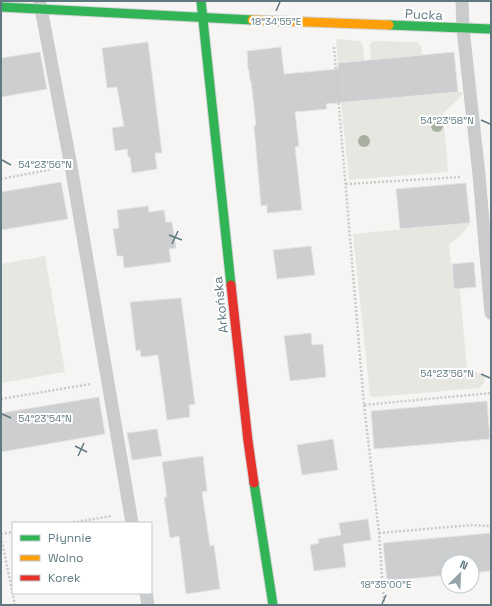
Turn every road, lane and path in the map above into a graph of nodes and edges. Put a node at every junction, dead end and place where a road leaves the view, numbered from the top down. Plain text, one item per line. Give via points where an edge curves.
1 (201, 1) edge
2 (462, 1) edge
3 (41, 5) edge
4 (1, 7) edge
5 (203, 18) junction
6 (332, 22) junction
7 (462, 29) junction
8 (491, 29) edge
9 (71, 166) junction
10 (479, 175) junction
11 (1, 179) edge
12 (346, 184) junction
13 (491, 313) edge
14 (108, 381) junction
15 (491, 393) edge
16 (1, 399) edge
17 (364, 405) junction
18 (131, 518) edge
19 (81, 522) edge
20 (491, 526) edge
21 (12, 532) edge
22 (380, 533) junction
23 (1, 536) edge
24 (12, 590) edge
25 (13, 594) edge
26 (146, 594) edge
27 (15, 605) edge
28 (148, 605) edge
29 (273, 605) edge
30 (384, 605) edge

1 - 5 street, Arkońska
2 - 7 lane
3 - 4 street, Pucka
3 - 5 street, Pucka
3 - 9 lane
5 - 6 street, Pucka
5 - 29 street, Arkońska via 248,441
6 - 7 street, Pucka
6 - 12 path
7 - 8 street, Pucka
7 - 10 lane
9 - 11 path
9 - 14 lane
10 - 12 path
10 - 13 lane
12 - 17 path
14 - 16 path
14 - 18 lane
15 - 17 path
17 - 22 path
18 - 19 path
20 - 22 path via 472,525
21 - 23 path
22 - 30 path
23 - 24 path
25 - 27 path
26 - 28 lane

